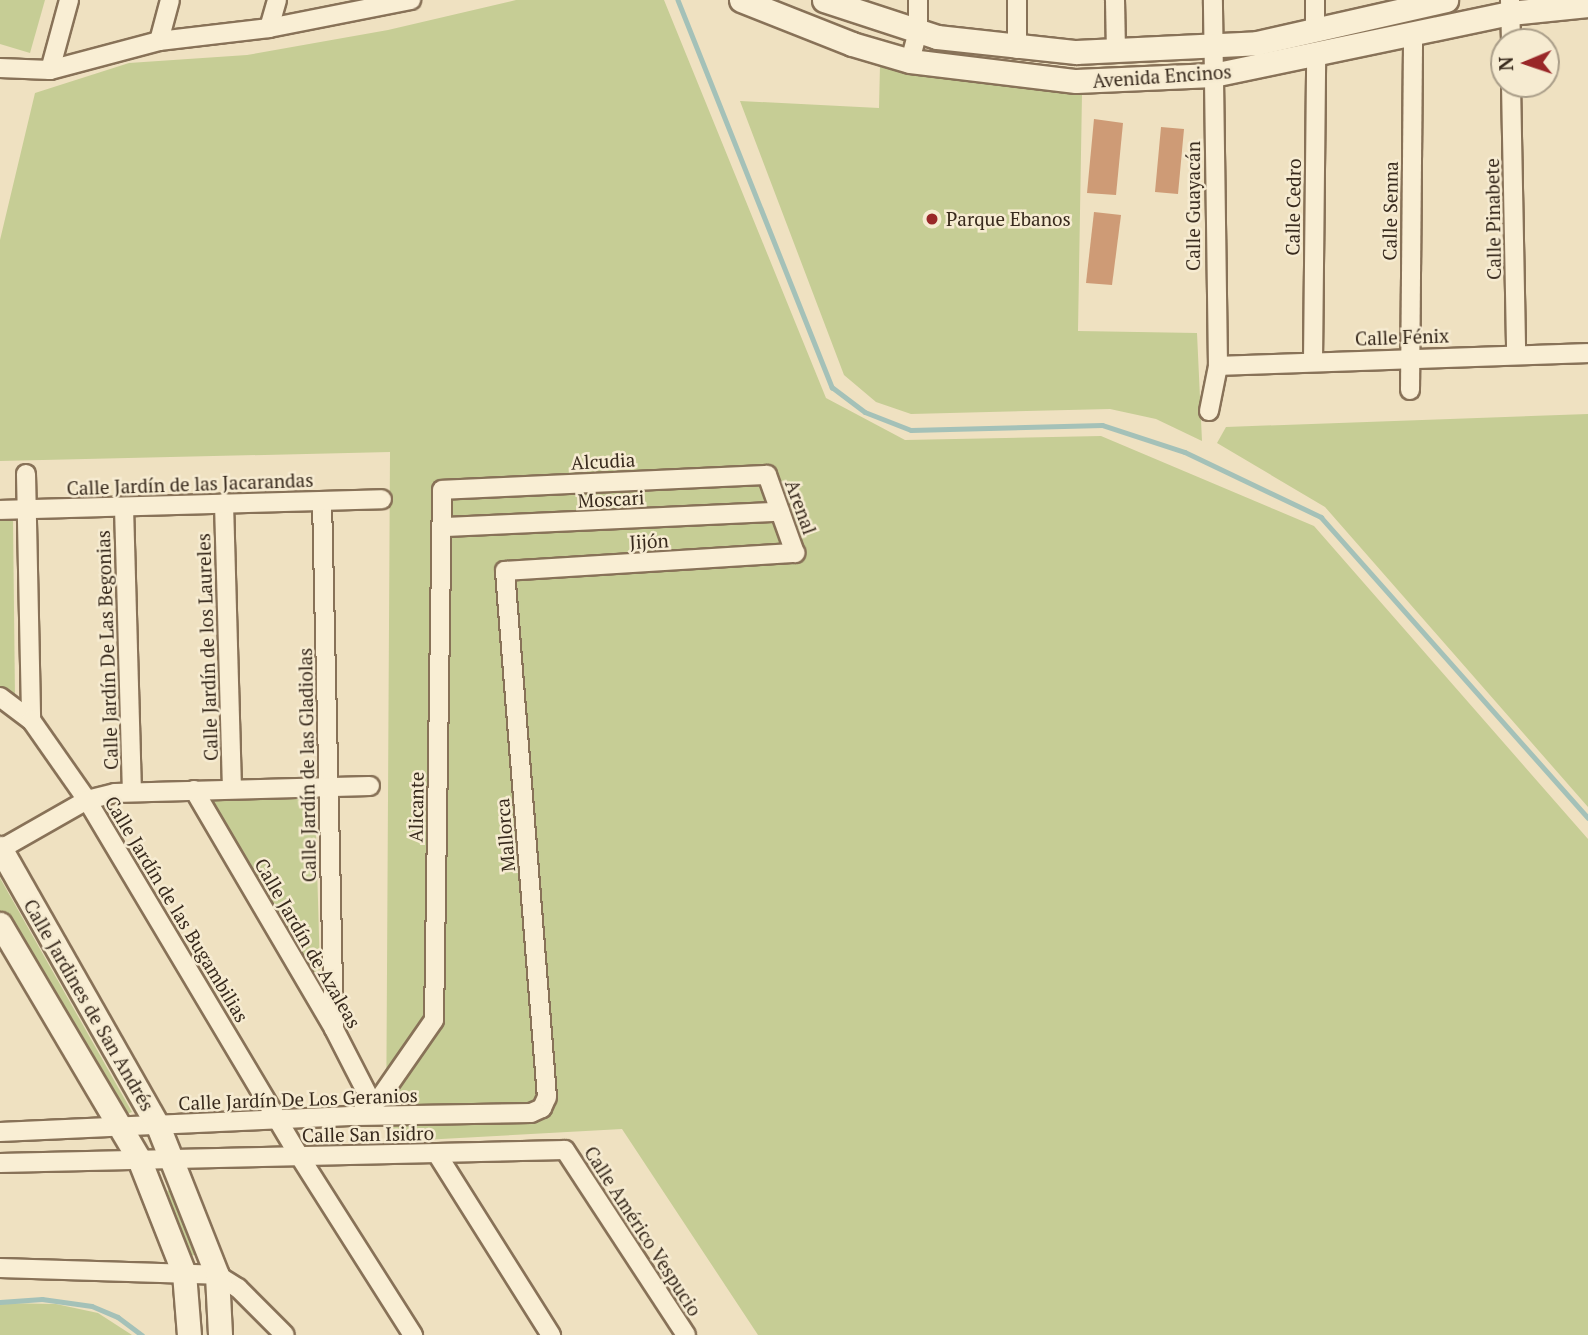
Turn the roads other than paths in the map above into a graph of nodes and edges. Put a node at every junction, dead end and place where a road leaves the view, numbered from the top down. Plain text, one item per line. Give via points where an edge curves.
1 (69, 0) edge
2 (170, 0) edge
3 (277, 0) edge
4 (411, 0) edge
5 (741, 0) edge
6 (918, 0) edge
7 (1017, 0) edge
8 (1115, 0) edge
9 (1213, 0) edge
10 (1315, 0) edge
11 (1446, 0) edge
12 (828, 1) edge
13 (1413, 3) edge
14 (379, 4) edge
15 (1588, 5) edge
16 (1510, 7) edge
17 (269, 28) junction
18 (1511, 28) edge
19 (1315, 29) junction
20 (918, 32) junction
21 (1413, 32) junction
22 (159, 41) junction
23 (1213, 48) junction
24 (1017, 49) junction
25 (1115, 51) junction
26 (1316, 54) junction
27 (909, 61) junction
28 (0, 68) edge
29 (50, 70) junction
30 (1213, 75) junction
31 (1511, 98) edge
32 (1588, 353) edge
33 (1516, 354) junction
34 (1410, 357) junction
35 (1312, 361) junction
36 (1218, 366) junction
37 (1409, 390) dead end
38 (1209, 411) dead end
39 (26, 474) dead end
40 (767, 475) joint
41 (442, 490) joint
42 (382, 499) dead end
43 (322, 501) junction
44 (224, 503) junction
45 (124, 507) junction
46 (0, 510) edge
47 (27, 510) junction
48 (780, 512) junction
49 (444, 527) junction
50 (795, 553) joint
51 (505, 571) joint
52 (0, 697) edge
53 (31, 720) junction
54 (370, 786) dead end
55 (328, 787) junction
56 (232, 789) junction
57 (194, 790) junction
58 (132, 791) junction
59 (87, 800) junction
60 (1, 849) edge
61 (0, 924) edge
62 (334, 1029) junction
63 (547, 1097) joint
64 (370, 1101) junction
65 (356, 1116) junction
66 (279, 1121) junction
67 (158, 1126) junction
68 (121, 1128) junction
69 (0, 1131) edge
70 (565, 1150) joint
71 (437, 1154) junction
72 (300, 1157) junction
73 (172, 1158) junction
74 (139, 1159) junction
75 (0, 1163) edge
76 (0, 1268) edge
77 (184, 1273) junction
78 (217, 1275) junction
79 (189, 1335) edge
80 (220, 1335) edge
81 (285, 1335) edge
82 (413, 1335) edge
83 (551, 1335) edge
84 (686, 1335) edge

1 - 29 street
2 - 22 street
3 - 17 street
4 - 14 street
5 - 27 street, Avenida Encinos
6 - 20 street
7 - 24 street
8 - 25 street
9 - 23 street, Calle Guayacán
10 - 19 street
11 - 13 street, Avenida Encinos
12 - 20 street, Avenida Encinos
13 - 19 street, Avenida Encinos
14 - 17 street
15 - 16 street, Avenida Encinos
16 - 18 street
16 - 21 street, Avenida Encinos
17 - 22 street
19 - 23 street, Avenida Encinos
20 - 24 street, Avenida Encinos
20 - 27 street
21 - 26 street, Avenida Encinos
21 - 34 street, Calle Senna
22 - 29 street
23 - 25 street, Avenida Encinos
23 - 30 street, Calle Guayacán
24 - 25 street, Avenida Encinos
26 - 30 street, Avenida Encinos
26 - 35 street, Calle Cedro
27 - 30 street, Avenida Encinos via 1076,81
28 - 29 street
30 - 36 street, Calle Guayacán
31 - 33 street, Calle Pinabete
32 - 33 street, Calle Fénix
33 - 34 street, Calle Fénix
34 - 35 street, Calle Fénix
34 - 37 street, Calle Senna
35 - 36 street, Calle Fénix
36 - 38 street, Calle Guayacán
39 - 47 street
40 - 41 street, Alcudia
40 - 48 street, Arenal
41 - 49 street, Alicante
42 - 43 street, Calle Jardín de las Jacarandas
43 - 44 street, Calle Jardín de las Jacarandas
43 - 55 street, Calle Jardín de las Gladiolas
44 - 45 street, Calle Jardín de las Jacarandas
44 - 56 street, Calle Jardín de los Laureles
45 - 47 street, Calle Jardín de las Jacarandas
45 - 58 street, Calle Jardín De Las Begonias
46 - 47 street, Calle Jardín de las Jacarandas
47 - 53 street
48 - 49 street, Moscari
48 - 50 street, Arenal
49 - 64 street, Alicante via 434,1020 379,1099
50 - 51 street, Jijón
51 - 63 street, Mallorca
52 - 53 street, Calle Jardín de las Bugambilias
53 - 59 street, Calle Jardín de las Bugambilias
54 - 55 street
55 - 56 street
55 - 62 street, Calle Jardín de las Gladiolas
56 - 57 street
57 - 58 street
57 - 62 street, Calle Jardín de Azaleas
58 - 59 street
59 - 60 street
59 - 66 street, Calle Jardín de las Bugambilias
60 - 67 street, Calle Jardines de San Andrés
61 - 68 street, Calle Jardines de San Andrés
62 - 64 street, Calle Jardín de Azaleas
63 - 65 street, Calle Jardín De Los Geranios via 542,1108 531,1114
64 - 65 street
65 - 66 street, Calle Jardín De Los Geranios
66 - 67 street, Calle Jardín De Los Geranios
66 - 72 street, Calle Jardín de las Bugambilias
67 - 68 street, Calle Jardín De Los Geranios
67 - 73 street, Calle Jardines de San Andrés
68 - 69 street, Calle Jardín De Los Geranios
68 - 74 street, Calle Jardines de San Andrés
70 - 71 street, Calle San Isidro
70 - 84 street, Calle Américo Vespucio
71 - 72 street, Calle San Isidro
71 - 83 street
72 - 73 street, Calle San Isidro
72 - 82 street, Calle Jardín de las Bugambilias
73 - 74 street
73 - 78 street, Calle Jardines de San Andrés
74 - 75 street
74 - 77 street, Calle Jardines de San Andrés
76 - 77 street
77 - 78 street
77 - 79 street, Calle Jardines de San Andrés
78 - 80 street, Calle Jardines de San Andrés
78 - 81 street via 238,1288

